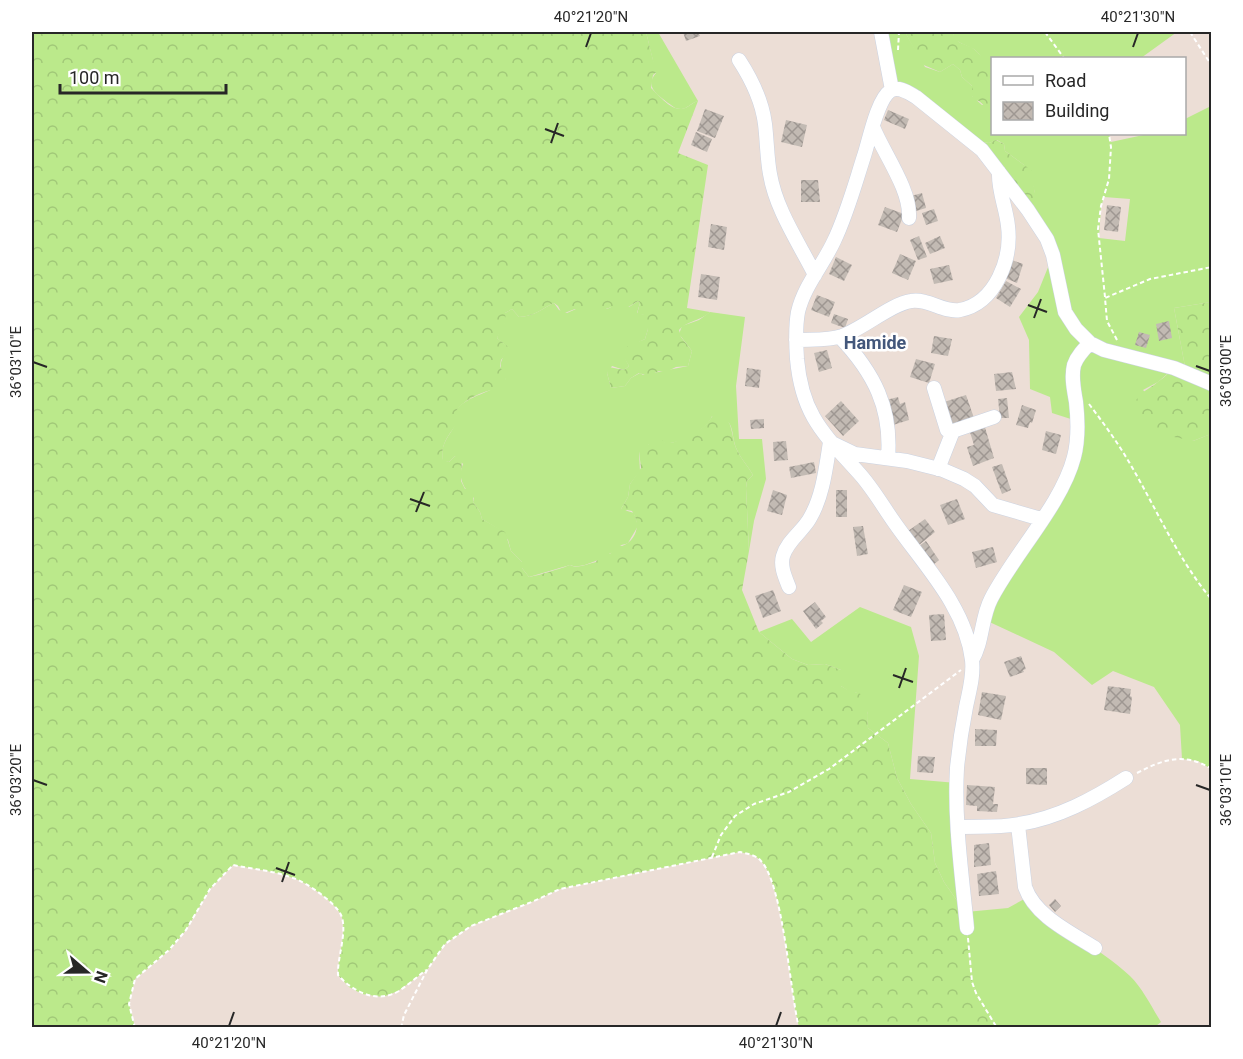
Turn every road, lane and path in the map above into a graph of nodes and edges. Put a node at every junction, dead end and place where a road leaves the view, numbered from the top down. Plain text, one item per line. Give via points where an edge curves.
1 (881, 32) edge
2 (1045, 32) edge
3 (1190, 32) edge
4 (1063, 57) edge
5 (739, 60) dead end
6 (1212, 66) edge
7 (892, 90) junction
8 (873, 127) junction
9 (1109, 135) edge
10 (999, 172) junction
11 (909, 218) dead end
12 (1212, 267) edge
13 (815, 275) junction
14 (1105, 298) junction
15 (840, 337) junction
16 (796, 340) junction
17 (1090, 343) junction
18 (1124, 355) junction
19 (1212, 384) edge
20 (934, 388) dead end
21 (1086, 398) dead end
22 (994, 417) dead end
23 (953, 431) junction
24 (830, 442) junction
25 (888, 458) junction
26 (938, 469) junction
27 (1041, 519) junction
28 (789, 587) dead end
29 (1212, 600) edge
30 (972, 660) junction
31 (1212, 769) edge
32 (1126, 778) joint
33 (1018, 825) junction
34 (958, 827) junction
35 (712, 858) junction
36 (967, 928) joint
37 (1095, 948) dead end
38 (427, 970) junction
39 (135, 1028) edge
40 (401, 1028) edge
41 (799, 1028) edge
42 (997, 1028) edge

1 - 7 street
2 - 4 path
3 - 6 path
5 - 13 street via 758,96 777,198
7 - 8 street via 883,99
7 - 10 street via 916,97 981,150
8 - 11 street via 905,192
8 - 13 street via 834,241
9 - 14 path via 1109,179 1098,229
10 - 15 street via 998,186 1009,229 1008,247 999,277 982,301 958,311 913,300
10 - 17 street via 1047,239 1065,312
12 - 14 path via 1150,279
13 - 16 street via 799,312
14 - 18 path via 1107,321
15 - 16 street
15 - 25 street via 879,392 888,426
16 - 24 street via 804,401
17 - 18 street
17 - 27 street via 1074,365 1072,379 1078,430 1075,455 1069,473
18 - 19 street via 1174,368
20 - 23 street via 947,430
21 - 29 path via 1126,457 1198,585
22 - 23 street
23 - 26 street
24 - 25 street via 855,454
24 - 28 street via 810,519 783,555 782,566
24 - 30 street via 875,493 943,588 965,634
25 - 26 street
26 - 27 street via 970,483 993,505
27 - 30 street via 990,602
30 - 34 street via 957,771
30 - 35 path via 829,769 735,816 721,835
31 - 32 path via 1198,760 1173,759
32 - 33 street via 1063,812
33 - 34 street
33 - 37 street via 1028,897 1042,912
34 - 36 street
35 - 38 path via 560,889 471,926 445,944
35 - 41 path via 740,852 752,854 762,861 769,874 777,897
36 - 42 path via 972,982
38 - 39 path via 398,992 383,997 362,994 349,987 338,975 341,915 327,899 295,878 233,865 210,889 170,950 135,980 129,1004
38 - 40 path

